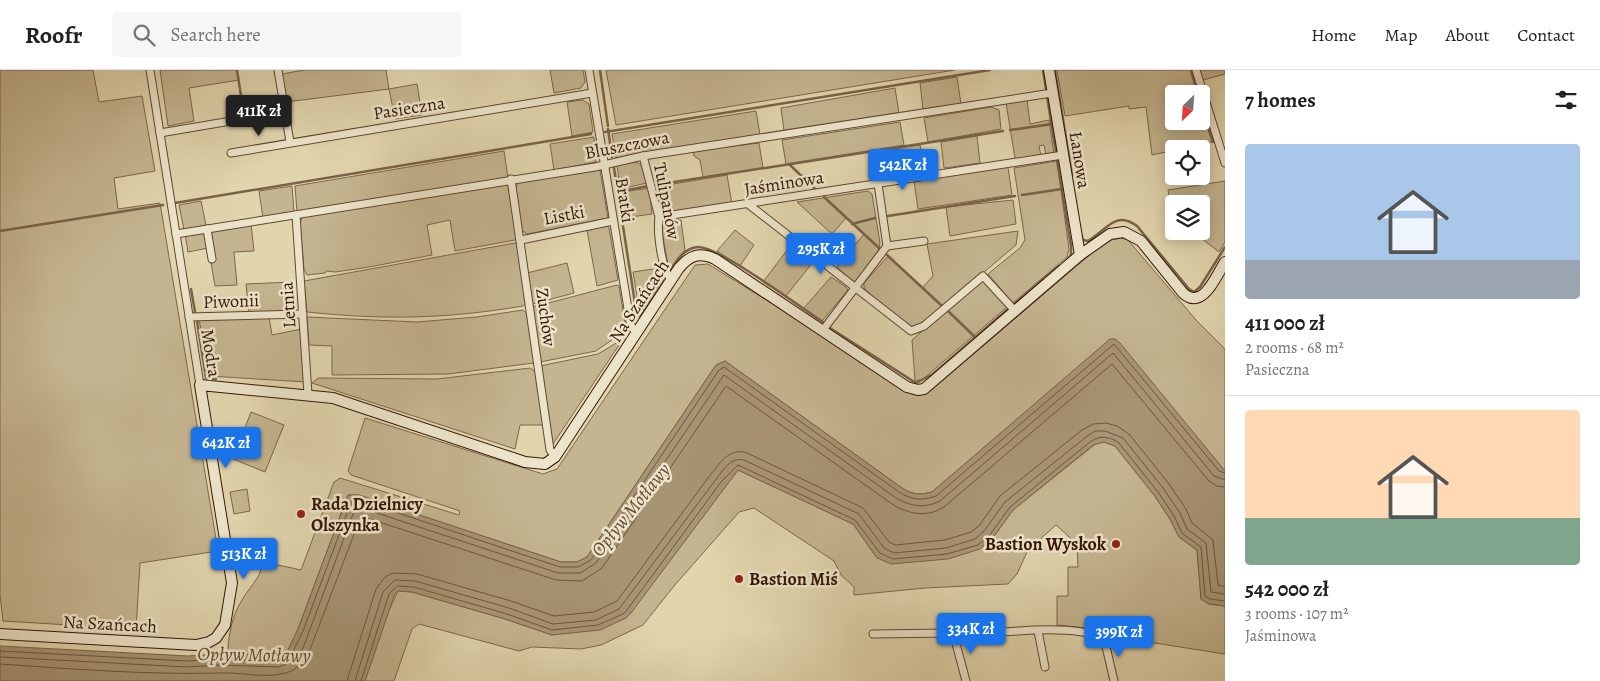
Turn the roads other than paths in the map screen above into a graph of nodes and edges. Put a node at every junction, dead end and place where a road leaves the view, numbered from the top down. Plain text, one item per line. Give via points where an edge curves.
1 (150, 70) edge
2 (278, 70) edge
3 (589, 70) edge
4 (1048, 70) edge
5 (1196, 70) edge
6 (592, 93) junction
7 (1052, 93) junction
8 (284, 112) junction
9 (160, 133) junction
10 (290, 142) junction
11 (231, 153) dead end
12 (1063, 155) junction
13 (643, 156) junction
14 (1225, 163) edge
15 (604, 164) junction
16 (511, 179) junction
17 (878, 184) junction
18 (748, 204) junction
19 (296, 215) junction
20 (659, 216) junction
21 (613, 221) junction
22 (207, 229) junction
23 (176, 234) junction
24 (520, 240) junction
25 (924, 241) dead end
26 (887, 246) junction
27 (1080, 255) junction
28 (212, 259) dead end
29 (1225, 262) edge
30 (672, 279) junction
31 (855, 288) junction
32 (1016, 312) junction
33 (304, 314) junction
34 (189, 317) junction
35 (823, 330) junction
36 (638, 332) junction
37 (200, 385) junction
38 (308, 394) junction
39 (555, 457) junction
40 (1038, 632) junction
41 (0, 634) edge
42 (873, 634) dead end
43 (954, 636) junction
44 (216, 638) joint
45 (1045, 667) dead end
46 (966, 681) edge
47 (1114, 681) edge

1 - 9 street, Modra
2 - 8 street
3 - 6 street, Bratki
4 - 7 street, Łanowa
5 - 14 street
6 - 10 street, Pasieczna
6 - 15 street, Bratki
7 - 12 street, Łanowa
7 - 13 street, Bluszczowa
8 - 9 street
8 - 10 street
9 - 23 street, Modra
10 - 11 street, Pasieczna
12 - 17 street, Jaśminowa
12 - 27 street, Łanowa
13 - 15 street, Bluszczowa
13 - 20 street, Tulipanów
15 - 16 street, Bluszczowa
15 - 21 street, Bratki
16 - 19 street, Bluszczowa
16 - 24 street, Zuchów
17 - 18 street, Jaśminowa
17 - 26 street
18 - 20 street, Jaśminowa
18 - 31 street
19 - 22 street, Bluszczowa
19 - 33 street, Letnia
20 - 30 street, Tulipanów via 665,272
21 - 24 street, Listki
21 - 36 street, Bratki via 630,320 632,328
22 - 23 street, Bluszczowa
22 - 28 street
23 - 34 street, Modra
24 - 39 street, Zuchów via 550,450
25 - 26 street
26 - 31 street
27 - 29 street, Na Szańcach via 1110,234 1127,233 1147,248 1185,296 1196,299 1206,293
27 - 32 street, Na Szańcach
30 - 35 street, Na Szańcach via 685,260 693,255 705,255
30 - 36 street, Na Szańcach
31 - 32 street via 911,332 924,326 983,276
31 - 35 street
32 - 35 street, Na Szańcach via 924,389 918,390 907,387
33 - 34 street, Piwonii
33 - 38 street, Letnia
34 - 37 street, Modra
36 - 39 street, Na Szańcach
37 - 38 street
37 - 44 street, Modra via 232,583 228,618
38 - 39 street via 333,398 525,462 545,464
40 - 43 street
40 - 45 street
40 - 47 street via 1087,633 1104,638
41 - 44 street, Na Szańcach via 196,645
42 - 43 street via 949,633
43 - 46 street

